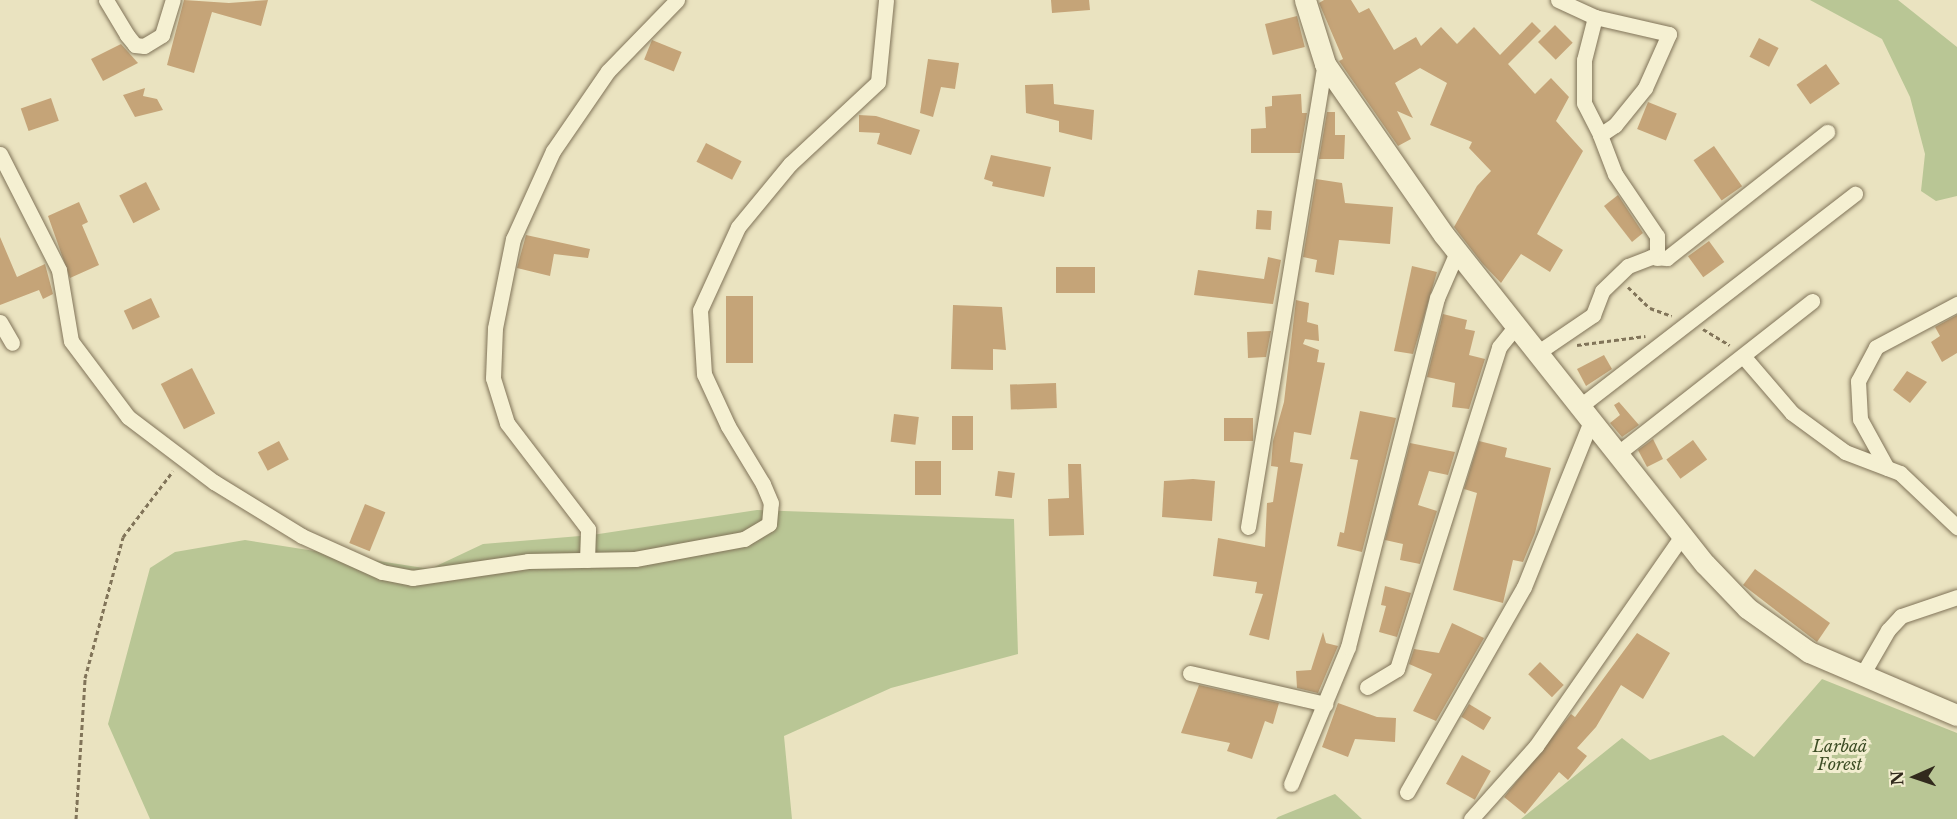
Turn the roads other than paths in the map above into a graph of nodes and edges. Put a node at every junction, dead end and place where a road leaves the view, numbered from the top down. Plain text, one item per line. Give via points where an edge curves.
1 (106, 0) edge
2 (173, 0) edge
3 (677, 0) edge
4 (886, 0) edge
5 (1305, 0) edge
6 (1558, 0) edge
7 (1595, 17) junction
8 (1325, 64) junction
9 (1827, 132) dead end
10 (1600, 135) junction
11 (0, 154) edge
12 (1855, 194) dead end
13 (1457, 252) junction
14 (1657, 258) junction
15 (1812, 301) dead end
16 (1957, 304) edge
17 (0, 322) edge
18 (1516, 326) junction
19 (12, 343) dead end
20 (1537, 353) junction
21 (1743, 356) junction
22 (1585, 414) junction
23 (1617, 454) junction
24 (1887, 468) junction
25 (1248, 527) dead end
26 (1957, 527) edge
27 (1682, 536) junction
28 (587, 560) junction
29 (1957, 597) edge
30 (1190, 673) dead end
31 (1862, 675) junction
32 (1367, 687) dead end
33 (1325, 704) junction
34 (1957, 715) edge
35 (1291, 784) dead end
36 (1407, 792) dead end
37 (1471, 819) edge

1 - 2 street via 131,40 144,46 162,35
3 - 28 street via 609,71 553,151 513,239 495,328 493,378 507,423 588,529
4 - 28 street via 878,82 790,164 738,227 700,310 704,374 728,426 763,484 771,503 769,524 744,539 635,559
5 - 8 street
6 - 7 street
7 - 10 street via 1584,60 1584,103
7 - 10 street via 1669,34 1645,88 1615,125
8 - 13 street
8 - 25 street
9 - 14 street via 1667,258
10 - 14 street via 1615,174 1657,236
11 - 28 street via 59,270 71,341 128,417 184,457 302,536 382,572 428,579 528,561
12 - 22 street via 1665,340
13 - 18 street
13 - 33 street via 1437,298 1348,647
14 - 20 street via 1628,266 1602,291 1593,315
15 - 21 street
16 - 24 street via 1876,347 1858,381 1860,419
17 - 19 street
18 - 20 street
18 - 32 street via 1499,347 1397,669
20 - 22 street
21 - 23 street
21 - 24 street via 1792,413 1845,452
22 - 23 street
22 - 36 street via 1524,587
23 - 27 street
24 - 26 street via 1899,473
27 - 31 street via 1747,608 1809,652
27 - 37 street via 1536,746
29 - 31 street via 1901,616 1887,630
30 - 33 street
31 - 34 street
33 - 35 street

